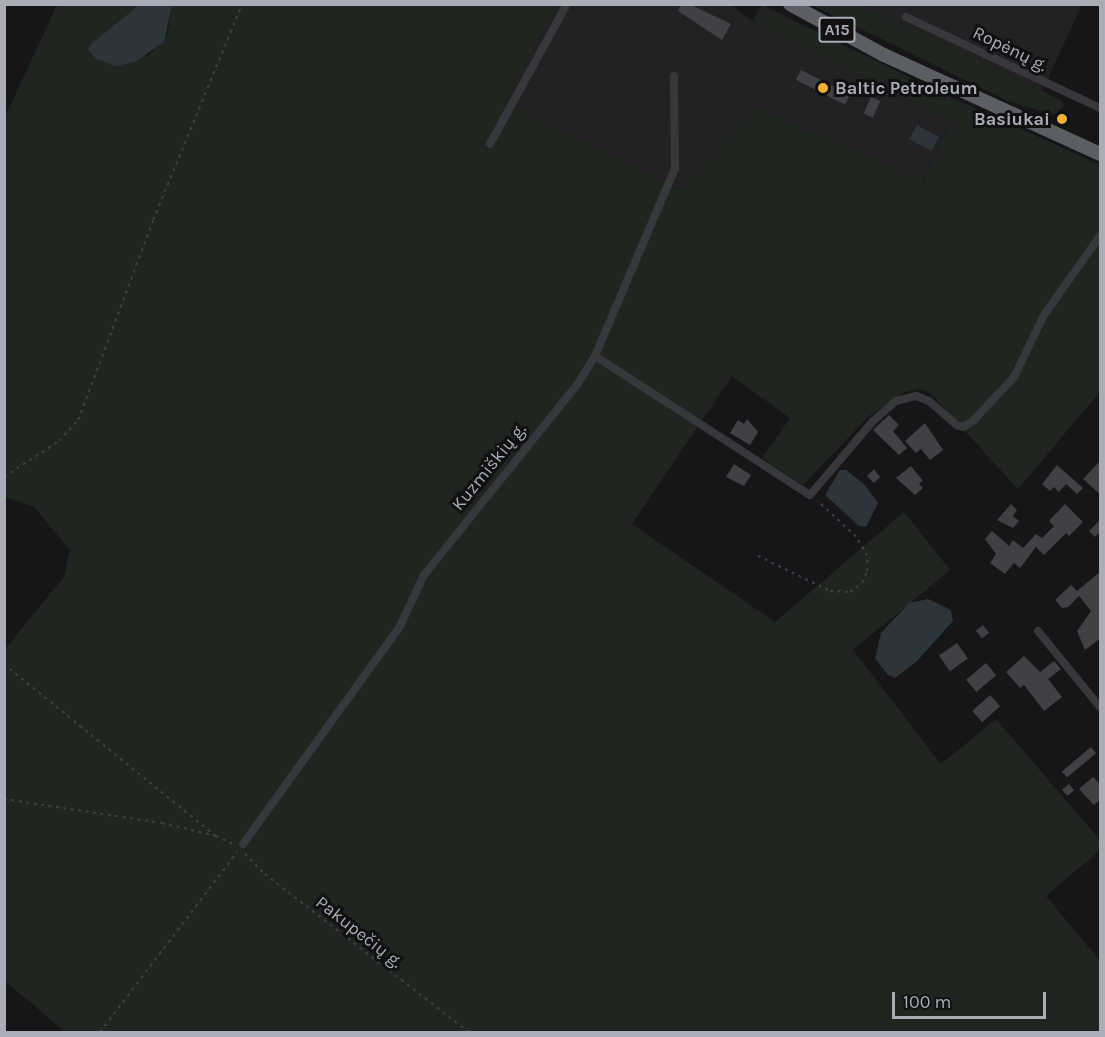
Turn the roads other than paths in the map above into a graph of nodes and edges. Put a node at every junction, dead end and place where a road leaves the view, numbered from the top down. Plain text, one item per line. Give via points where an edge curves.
1 (567, 4) edge
2 (789, 4) edge
3 (906, 16) dead end
4 (674, 76) dead end
5 (1101, 108) edge
6 (490, 144) dead end
7 (1101, 154) edge
8 (1101, 236) edge
9 (595, 356) junction
10 (1038, 631) dead end
11 (1099, 703) edge
12 (243, 844) road end

1 - 6 street
2 - 7 highway, A15 via 884,55
3 - 5 street, Ropėnų g.
4 - 9 street, Kuzmiškių g. via 675,168
8 - 9 street via 1044,315 1014,377 973,421 963,427 916,396 896,401 873,421 810,495
9 - 12 street, Kuzmiškių g. via 577,386 424,575 400,626
10 - 11 street

